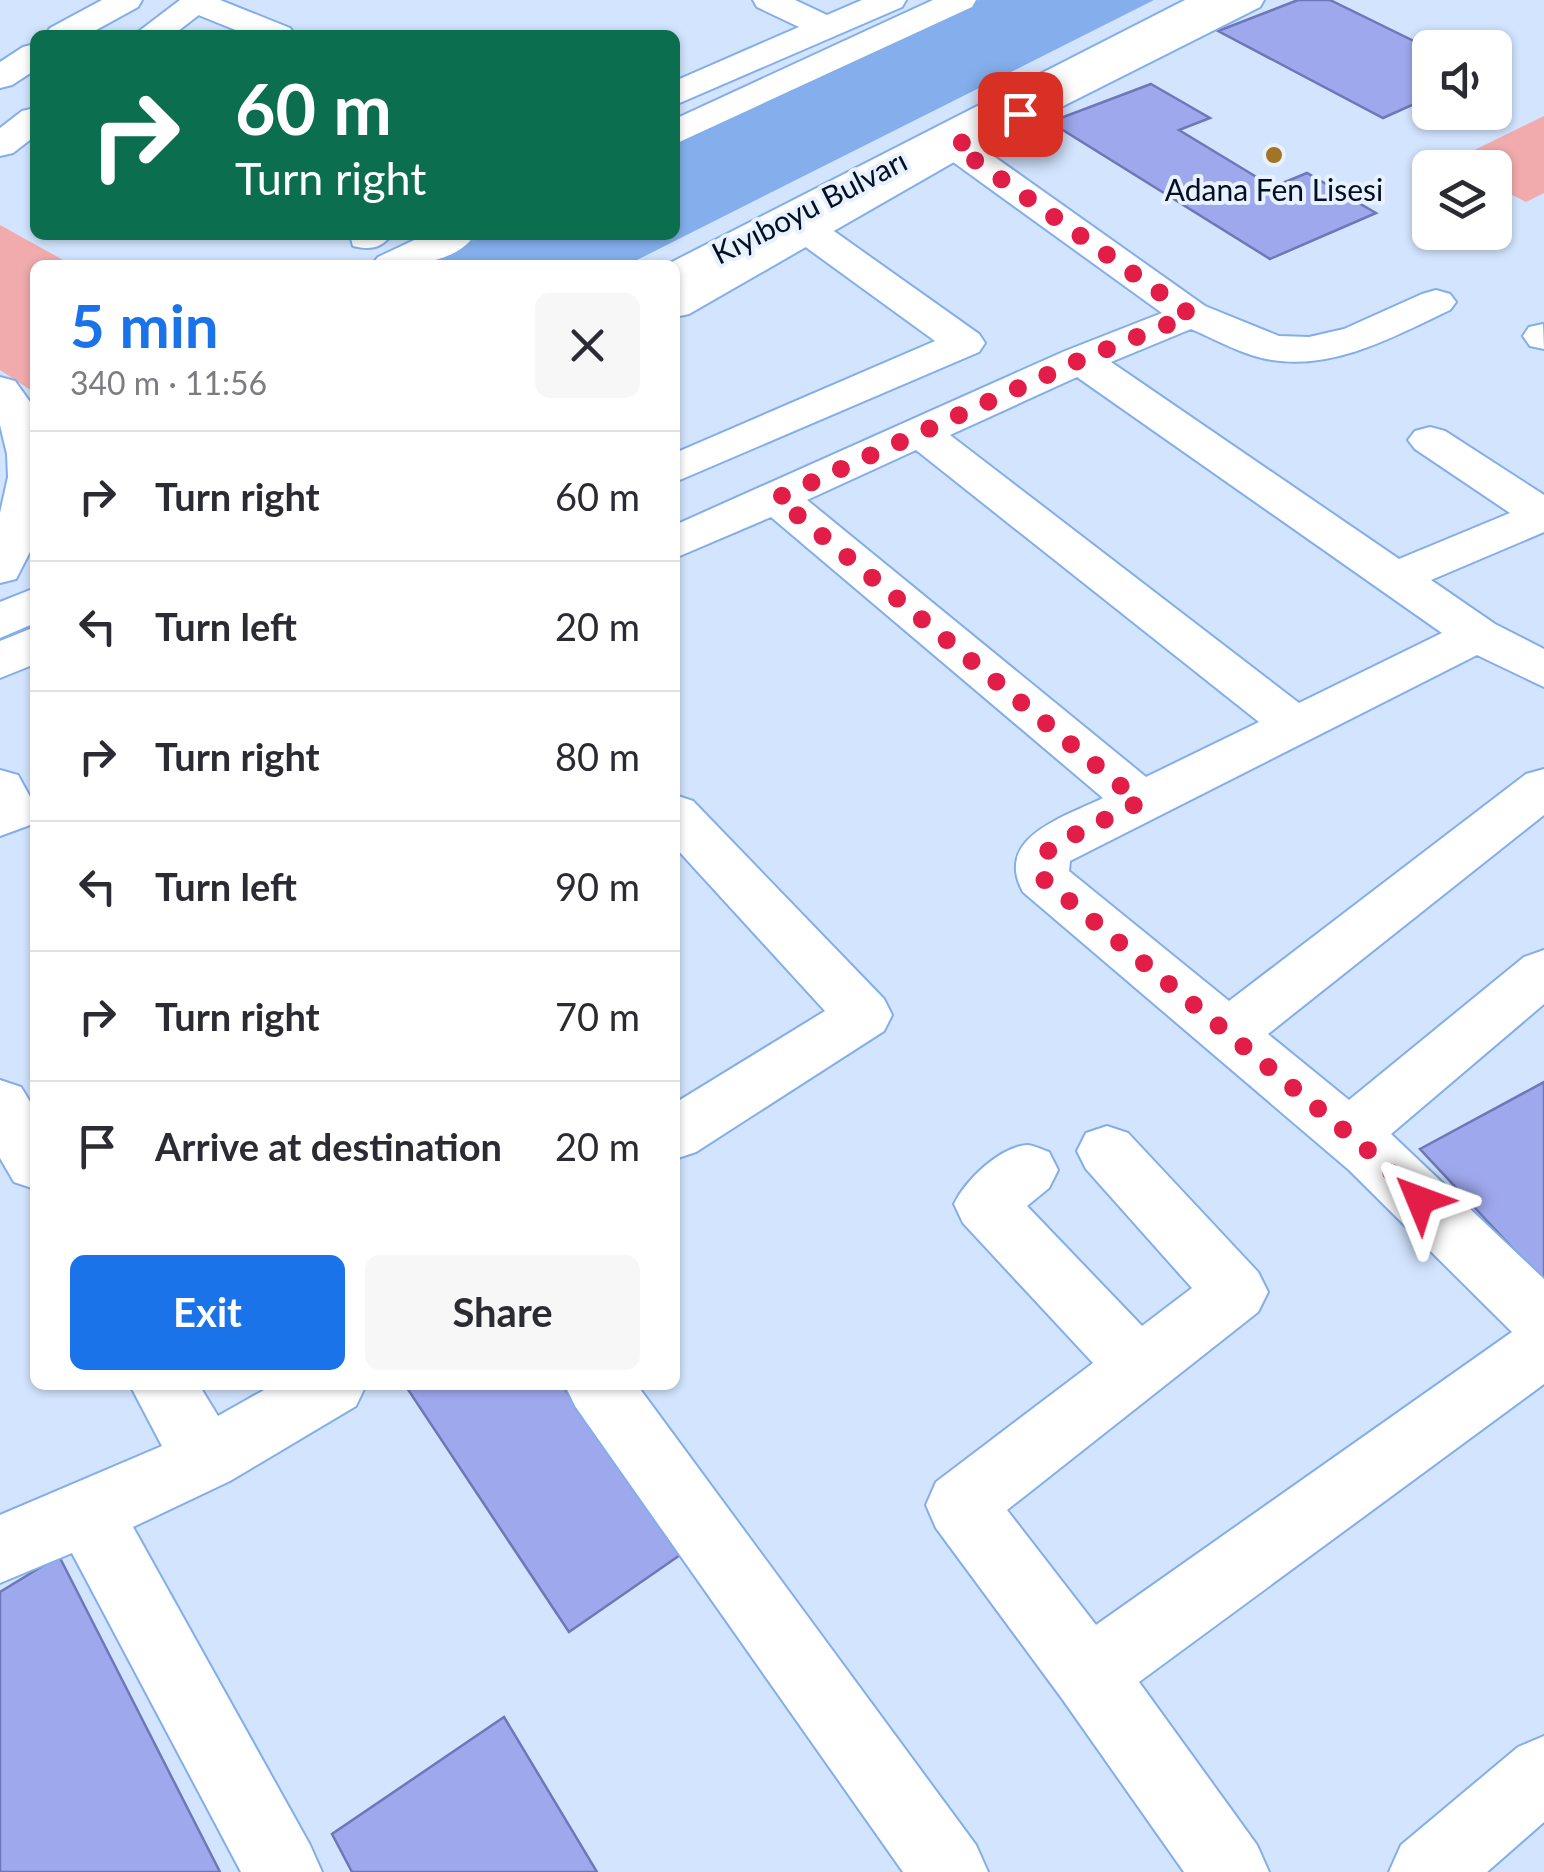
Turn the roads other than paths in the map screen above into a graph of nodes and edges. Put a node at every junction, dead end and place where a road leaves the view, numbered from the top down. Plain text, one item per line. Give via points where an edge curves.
1 (126, 0) edge
2 (768, 0) edge
3 (890, 0) edge
4 (960, 0) edge
5 (1210, 0) edge
6 (1248, 0) edge
7 (200, 1) edge
8 (827, 28) junction
9 (71, 30) edge
10 (158, 30) edge
11 (267, 30) edge
12 (30, 57) edge
13 (0, 78) edge
14 (680, 92) edge
15 (30, 123) edge
16 (680, 131) edge
17 (0, 145) edge
18 (955, 146) junction
19 (810, 232) junction
20 (420, 240) edge
21 (377, 246) edge
22 (680, 273) edge
23 (680, 302) edge
24 (1436, 302) dead end
25 (1191, 315) junction
26 (1080, 360) junction
27 (0, 390) edge
28 (921, 432) junction
29 (30, 435) edge
30 (1430, 440) dead end
31 (30, 447) edge
32 (680, 466) edge
33 (777, 498) junction
34 (1544, 515) edge
35 (680, 541) edge
36 (0, 568) edge
37 (1395, 578) junction
38 (30, 607) edge
39 (0, 622) edge
40 (1478, 635) junction
41 (30, 646) edge
42 (0, 662) edge
43 (1544, 670) edge
44 (1295, 725) junction
45 (1544, 788) edge
46 (1140, 802) junction
47 (680, 819) edge
48 (1544, 972) edge
49 (1227, 1034) junction
50 (0, 1104) edge
51 (680, 1131) edge
52 (1348, 1135) junction
53 (1107, 1151) dead end
54 (30, 1155) edge
55 (1028, 1170) dead end
56 (1544, 1321) edge
57 (1544, 1347) edge
58 (1139, 1367) junction
59 (166, 1390) edge
60 (324, 1390) edge
61 (602, 1390) edge
62 (206, 1459) junction
63 (88, 1514) junction
64 (0, 1549) edge
65 (1090, 1674) junction
66 (1544, 1773) edge
67 (283, 1872) edge
68 (949, 1872) edge
69 (1230, 1872) edge
70 (1428, 1872) edge

1 - 9 street
2 - 8 street
3 - 8 street
4 - 16 street
5 - 22 street, Kıyıboyu Bulvarı
6 - 18 street
7 - 10 street
7 - 11 street
8 - 14 street
12 - 13 street
15 - 17 street
18 - 19 street
18 - 25 street
19 - 23 street
19 - 32 street via 965,344
20 - 21 street
24 - 25 street via 1356,339 1309,349 1274,348
25 - 26 street
26 - 28 street
26 - 37 street
27 - 29 street
28 - 33 street
28 - 44 street
30 - 34 street
31 - 36 street via 23,514
33 - 35 street
33 - 46 street
34 - 37 street
37 - 40 street
38 - 39 street
40 - 43 street
40 - 44 street
41 - 42 street
44 - 46 street
45 - 49 street
46 - 49 street via 1054,845 1044,855 1042,878
47 - 51 street via 864,1015
48 - 52 street
49 - 52 street
50 - 54 street
52 - 56 street
53 - 58 street via 1236,1292
55 - 58 street via 984,1204
57 - 65 street
58 - 65 street via 960,1504
59 - 62 street
60 - 62 street
61 - 68 street
62 - 63 street
63 - 64 street
63 - 67 street
65 - 69 street
66 - 70 street

